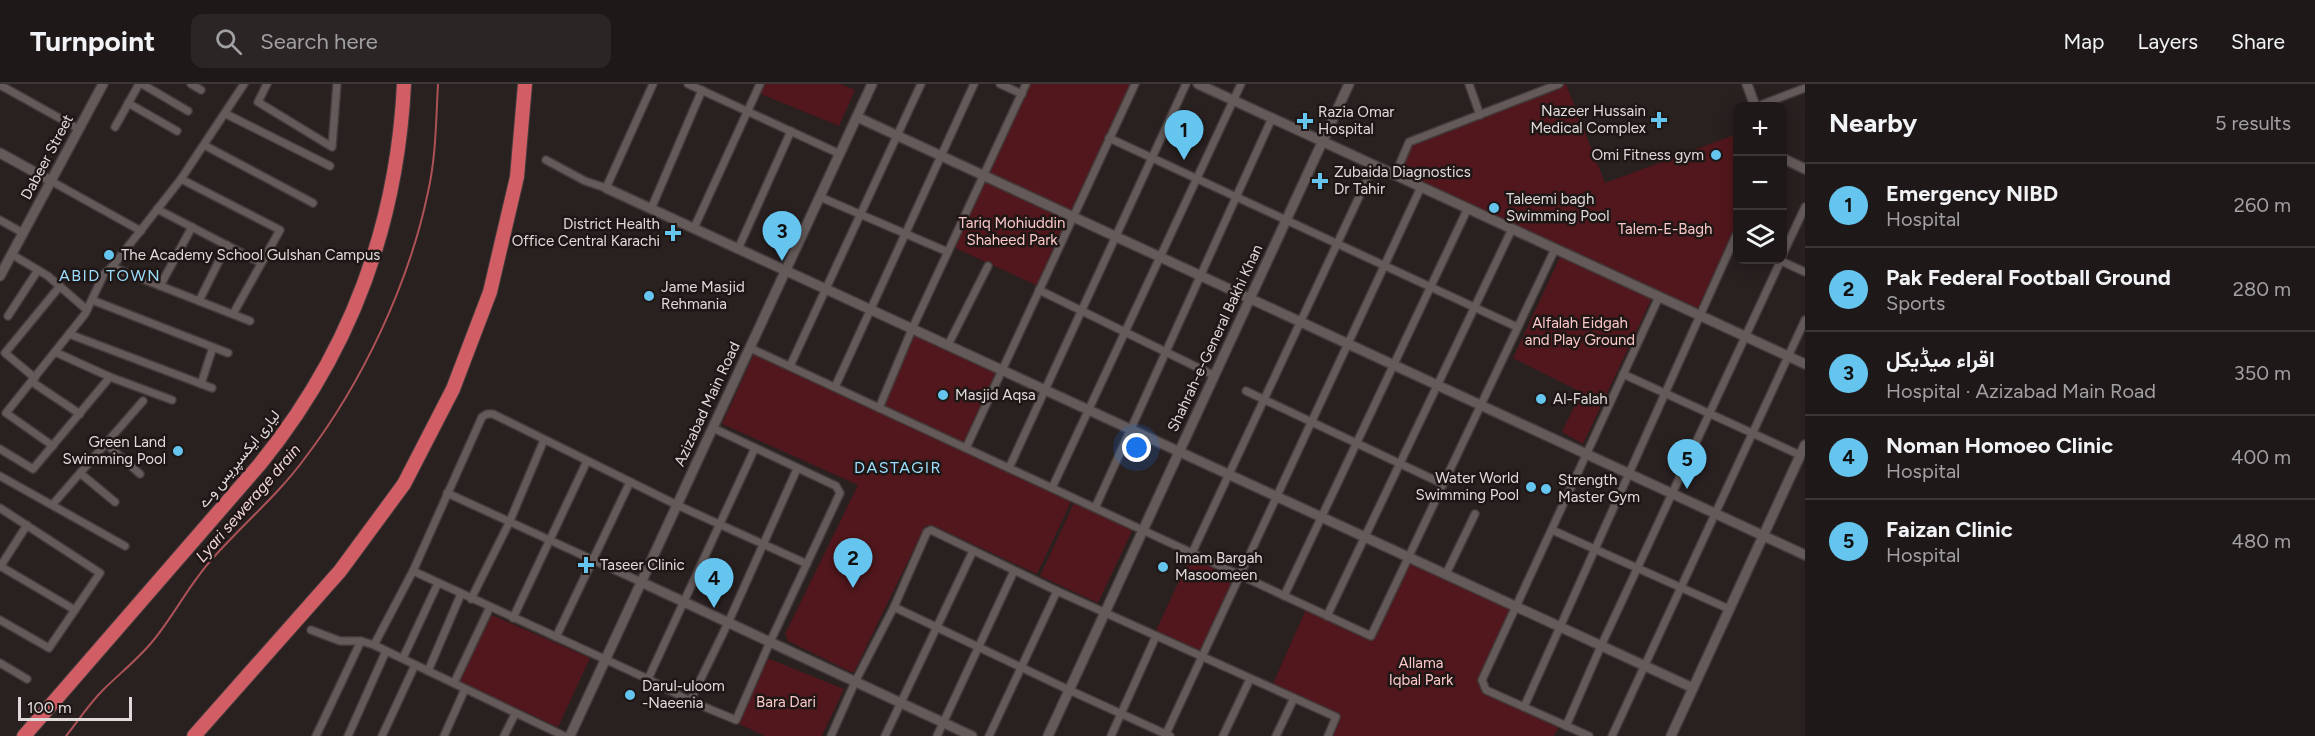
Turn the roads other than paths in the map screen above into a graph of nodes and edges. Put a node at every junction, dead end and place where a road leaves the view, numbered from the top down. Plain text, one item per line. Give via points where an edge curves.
1 (103, 84) edge
2 (140, 84) edge
3 (191, 84) edge
4 (244, 84) edge
5 (267, 84) edge
6 (337, 84) edge
7 (404, 84) edge
8 (525, 84) edge
9 (653, 84) edge
10 (688, 84) edge
11 (760, 84) edge
12 (872, 84) edge
13 (921, 84) edge
14 (974, 84) edge
15 (1000, 84) edge
16 (1026, 84) edge
17 (1135, 84) edge
18 (1186, 84) edge
19 (1198, 84) edge
20 (1241, 84) edge
21 (1349, 84) edge
22 (1469, 84) edge
23 (1559, 84) edge
24 (1747, 84) edge
25 (0, 85) edge
26 (1805, 88) edge
27 (201, 90) dead end
28 (702, 90) junction
29 (1022, 94) junction
30 (1234, 100) junction
31 (1754, 102) edge
32 (1767, 102) edge
33 (128, 103) junction
34 (189, 111) dead end
35 (748, 111) junction
36 (226, 114) junction
37 (1480, 115) junction
38 (857, 117) junction
39 (1272, 118) junction
40 (115, 127) dead end
41 (79, 129) junction
42 (177, 131) dead end
43 (791, 131) junction
44 (897, 136) junction
45 (1110, 138) junction
46 (1323, 142) junction
47 (204, 145) junction
48 (0, 153) edge
49 (840, 154) junction
50 (941, 156) junction
51 (1152, 158) junction
52 (546, 160) dead end
53 (1787, 160) edge
54 (1374, 165) junction
55 (330, 166) dead end
56 (1805, 169) edge
57 (1395, 175) junction
58 (984, 176) junction
59 (181, 179) junction
60 (1197, 179) junction
61 (51, 181) junction
62 (1421, 187) junction
63 (606, 188) junction
64 (820, 197) junction
65 (1236, 197) junction
66 (313, 203) dead end
67 (1805, 207) edge
68 (1468, 208) junction
69 (157, 209) junction
70 (651, 209) junction
71 (861, 214) junction
72 (1073, 217) junction
73 (0, 220) edge
74 (1286, 220) junction
75 (192, 227) junction
76 (693, 228) junction
77 (1512, 229) junction
78 (141, 231) junction
79 (23, 232) junction
80 (905, 234) junction
81 (1116, 237) junction
82 (1337, 244) junction
83 (1733, 244) edge
84 (227, 245) junction
85 (1787, 246) edge
86 (738, 249) junction
87 (1555, 249) junction
88 (948, 252) junction
89 (12, 254) junction
90 (1160, 257) junction
91 (1787, 262) edge
92 (261, 263) junction
93 (1779, 264) edge
94 (988, 266) dead end
95 (1384, 266) junction
96 (112, 267) junction
97 (38, 270) junction
98 (786, 271) junction
99 (1805, 272) edge
100 (0, 276) edge
101 (1201, 276) junction
102 (60, 286) junction
103 (160, 286) junction
104 (1431, 287) junction
105 (826, 289) junction
106 (1039, 290) junction
107 (1659, 297) junction
108 (1250, 298) junction
109 (92, 300) junction
110 (198, 301) junction
111 (1475, 308) junction
112 (870, 309) junction
113 (87, 310) junction
114 (1082, 311) junction
115 (233, 314) junction
116 (1700, 315) junction
117 (8, 316) dead end
118 (1805, 320) edge
119 (250, 321) dead end
120 (1301, 322) junction
121 (1517, 327) junction
122 (912, 329) junction
123 (1125, 332) junction
124 (69, 334) junction
125 (1746, 336) junction
126 (1348, 344) junction
127 (948, 345) junction
128 (213, 347) junction
129 (750, 348) junction
130 (55, 352) junction
131 (1166, 352) junction
132 (228, 353) dead end
133 (1788, 356) junction
134 (1805, 364) edge
135 (1394, 365) junction
136 (790, 366) junction
137 (1002, 370) junction
138 (1623, 374) junction
139 (1215, 376) junction
140 (110, 377) junction
141 (33, 380) junction
142 (201, 384) junction
143 (1438, 385) junction
144 (835, 387) junction
145 (212, 388) dead end
146 (1045, 390) junction
147 (1246, 391) dead end
148 (1665, 393) junction
149 (1264, 399) junction
150 (172, 400) dead end
151 (143, 401) dead end
152 (1481, 405) junction
153 (879, 408) junction
154 (1088, 410) junction
155 (81, 414) junction
156 (1710, 414) junction
157 (1312, 422) junction
158 (713, 428) junction
159 (1131, 429) junction
160 (1752, 434) junction
161 (544, 440) junction
162 (1356, 443) junction
163 (106, 444) junction
164 (1805, 445) edge
165 (53, 446) junction
166 (754, 448) junction
167 (966, 448) junction
168 (0, 449) edge
169 (1179, 452) junction
170 (1587, 454) junction
171 (1800, 455) junction
172 (587, 461) junction
173 (1400, 464) junction
174 (1009, 468) junction
175 (798, 469) junction
176 (1629, 473) junction
177 (80, 474) junction
178 (140, 474) dead end
179 (1229, 475) junction
180 (0, 476) edge
181 (630, 482) junction
182 (1443, 484) junction
183 (1052, 488) junction
184 (447, 493) junction
185 (1672, 493) junction
186 (1277, 496) junction
187 (116, 502) dead end
188 (53, 504) junction
189 (677, 505) junction
190 (0, 507) edge
191 (1095, 508) junction
192 (1475, 513) dead end
193 (1715, 513) junction
194 (1321, 517) junction
195 (509, 523) junction
196 (718, 524) junction
197 (27, 525) junction
198 (1552, 530) junction
199 (1143, 531) junction
200 (1763, 536) junction
201 (1365, 537) junction
202 (549, 542) junction
203 (763, 544) junction
204 (125, 546) dead end
205 (1595, 549) junction
206 (972, 551) junction
207 (1192, 554) junction
208 (1805, 555) edge
209 (1408, 557) junction
210 (591, 560) junction
211 (807, 564) junction
212 (0, 566) edge
213 (1637, 568) junction
214 (412, 571) junction
215 (1014, 571) junction
216 (1446, 574) junction
217 (1240, 576) junction
218 (641, 582) junction
219 (438, 583) junction
220 (1681, 588) junction
221 (1057, 591) junction
222 (461, 594) junction
223 (1284, 596) junction
224 (471, 599) junction
225 (683, 602) junction
226 (490, 607) junction
227 (894, 607) junction
228 (1516, 607) junction
229 (1729, 609) junction
230 (75, 610) junction
231 (1105, 612) junction
232 (1327, 616) junction
233 (513, 618) junction
234 (0, 620) edge
235 (728, 623) junction
236 (937, 626) junction
237 (1560, 627) junction
238 (311, 630) dead end
239 (1156, 636) junction
240 (556, 637) junction
241 (361, 641) junction
242 (770, 642) junction
243 (374, 645) junction
244 (979, 646) junction
245 (1601, 646) junction
246 (386, 651) junction
247 (1202, 657) junction
248 (403, 658) junction
249 (605, 660) junction
250 (0, 663) edge
251 (415, 664) junction
252 (1022, 666) junction
253 (1645, 666) junction
254 (428, 671) junction
255 (27, 679) dead end
256 (648, 679) junction
257 (1250, 679) junction
258 (855, 682) junction
259 (453, 683) junction
260 (1693, 688) junction
261 (465, 689) junction
262 (1069, 690) junction
263 (1294, 698) junction
264 (690, 701) junction
265 (901, 703) junction
266 (1524, 707) junction
267 (515, 714) junction
268 (1121, 714) junction
269 (943, 723) junction
270 (1566, 726) junction
271 (1167, 735) edge
272 (24, 736) edge
273 (194, 736) edge
274 (316, 736) edge
275 (348, 736) edge
276 (382, 736) edge
277 (444, 736) edge
278 (504, 736) edge
279 (564, 736) edge
280 (570, 736) edge
281 (831, 736) edge
282 (885, 736) edge
283 (937, 736) edge
284 (972, 736) edge
285 (989, 736) edge
286 (1048, 736) edge
287 (1111, 736) edge
288 (1224, 736) edge
289 (1276, 736) edge
290 (1328, 736) edge
291 (1589, 736) edge
292 (1612, 736) edge
293 (1671, 736) edge

1 - 41 street, Dabeer Street
2 - 33 street
2 - 34 street
3 - 27 street
4 - 36 street
5 - 6 street via 258,102 332,147
7 - 272 highway, لیاری ایکسپریس وے via 395,177 384,224 360,294 316,382 260,464
8 - 273 highway via 514,189 490,292 453,389 404,484 340,571
9 - 63 street
10 - 28 street
11 - 35 street
12 - 38 street, Azizabad Main Road
13 - 44 street
14 - 50 street
15 - 29 street
16 - 29 street
17 - 45 street
18 - 51 street
19 - 30 street
20 - 30 street
21 - 46 street, Shahrah-e-General Bakhi Khan
22 - 37 street
23 - 37 street
24 - 31 street
25 - 41 street
26 - 32 street
28 - 35 street
28 - 70 street
29 - 58 street
30 - 39 street
30 - 60 street
33 - 40 street
33 - 42 street
35 - 43 street
35 - 76 street
36 - 47 street
36 - 55 street
37 - 57 street via 1409,142
38 - 44 street
38 - 49 street, Azizabad Main Road
39 - 46 street
39 - 65 street
41 - 61 street, Dabeer Street
43 - 49 street
43 - 86 street
44 - 50 street
44 - 71 street
45 - 51 street
45 - 72 street
46 - 54 street
46 - 74 street, Shahrah-e-General Bakhi Khan
47 - 59 street
47 - 66 street
48 - 61 street
49 - 64 street, Azizabad Main Road
50 - 58 street
50 - 80 street
51 - 60 street
51 - 81 street
52 - 63 street
53 - 56 street
54 - 57 street
54 - 82 street
57 - 62 street
58 - 72 street
58 - 88 street
59 - 69 street
59 - 92 street via 280,230
60 - 65 street
60 - 90 street
61 - 78 street
61 - 79 street, Dabeer Street
62 - 68 street
62 - 95 street
63 - 70 street
64 - 71 street
64 - 98 street, Azizabad Main Road
65 - 74 street
65 - 101 street
67 - 85 street
68 - 77 street
68 - 104 street
69 - 75 street
69 - 78 street
70 - 76 street
71 - 80 street
71 - 105 street
72 - 81 street
72 - 106 street
73 - 79 street
74 - 82 street
74 - 108 street, Shahrah-e-General Bakhi Khan
75 - 84 street
75 - 103 street
76 - 86 street
77 - 87 street
77 - 111 street
78 - 96 street
79 - 89 street, Dabeer Street
80 - 88 street
80 - 112 street
81 - 90 street
81 - 114 street
82 - 95 street
82 - 120 street
83 - 116 street
84 - 92 street
84 - 110 street
86 - 98 street
87 - 107 street
87 - 121 street
88 - 122 street
89 - 97 street
89 - 100 street, Dabeer Street
90 - 101 street
90 - 123 street
91 - 99 street
92 - 115 street
93 - 125 street
94 - 127 street
95 - 104 street
95 - 126 street
96 - 103 street
96 - 109 street via 104,274
97 - 102 street
97 - 117 street
98 - 105 street
98 - 129 street, Azizabad Main Road
101 - 108 street
101 - 131 street
102 - 113 street
102 - 141 street via 5,353
103 - 110 street
104 - 111 street
104 - 135 street
105 - 112 street
105 - 136 street
106 - 114 street
106 - 137 street
107 - 116 street
107 - 138 street
108 - 120 street
108 - 139 street, Shahrah-e-General Bakhi Khan
109 - 113 street
109 - 128 street
110 - 115 street
111 - 121 street
111 - 143 street
112 - 122 street
112 - 144 street
113 - 124 street
114 - 123 street
114 - 146 street
115 - 119 street
116 - 125 street
116 - 148 street
118 - 133 street
120 - 126 street
120 - 149 street
121 - 152 street
122 - 127 street
122 - 153 street
123 - 131 street
123 - 154 street
124 - 130 street
124 - 142 street
125 - 133 street
125 - 156 street
126 - 135 street
126 - 157 street
127 - 137 street
128 - 132 street
128 - 142 street
129 - 136 street
129 - 158 street, Azizabad Main Road
130 - 140 street
130 - 141 street
131 - 139 street
131 - 159 street
133 - 134 street
133 - 160 street
135 - 143 street
135 - 162 street
136 - 144 street
137 - 146 street
137 - 167 street
138 - 148 street
138 - 170 street
139 - 169 street, Shahrah-e-General Bakhi Khan
140 - 150 street
140 - 155 street
141 - 155 street
141 - 165 street via 6,413
142 - 145 street
143 - 152 street
143 - 173 street
144 - 153 street
146 - 154 street
146 - 174 street
147 - 149 street
148 - 156 street
148 - 176 street
149 - 157 street
149 - 179 street
151 - 163 street
152 - 170 street
152 - 182 street
153 - 167 street
154 - 159 street
154 - 183 street
155 - 165 street
156 - 160 street
156 - 185 street
157 - 162 street
157 - 186 street
158 - 166 street
158 - 189 street, Azizabad Main Road
159 - 169 street
159 - 191 street
160 - 171 street
160 - 193 street
161 - 172 street
161 - 184 street via 487,414 482,417
161 - 195 street
162 - 173 street
162 - 194 street
163 - 177 street
163 - 178 street
164 - 171 street
165 - 168 street via 33,469
166 - 175 street
166 - 196 street
167 - 174 street
169 - 179 street
169 - 199 street, Shahrah-e-General Bakhi Khan
170 - 176 street
170 - 198 street
171 - 200 street
172 - 181 street
172 - 202 street
173 - 182 street
173 - 201 street
174 - 183 street
175 - 203 street
175 - 211 street via 836,486 840,493
176 - 185 street
176 - 205 street
177 - 187 street
177 - 188 street
179 - 186 street
179 - 207 street
180 - 188 street
181 - 189 street
181 - 210 street
182 - 209 street
183 - 191 street
184 - 195 street
184 - 214 street
185 - 193 street
185 - 213 street
186 - 194 street
186 - 217 street
188 - 204 street
189 - 196 street
189 - 218 street, Azizabad Main Road
190 - 197 street
191 - 199 street
192 - 216 street
193 - 200 street
193 - 220 street
194 - 201 street
194 - 223 street
195 - 202 street
195 - 224 street
196 - 203 street
196 - 225 street
197 - 212 street
197 - 230 street via 100,573
198 - 205 street
198 - 228 street
199 - 207 street
199 - 231 street, Shahrah-e-General Bakhi Khan
200 - 208 street
200 - 229 street
201 - 209 street
201 - 232 street
202 - 210 street
202 - 233 street
203 - 211 street
203 - 235 street
205 - 213 street
205 - 237 street
206 - 215 street
206 - 227 street via 928,530
206 - 236 street
207 - 217 street
209 - 216 street
209 - 232 street via 1371,636
210 - 218 street
210 - 240 street
211 - 242 street
212 - 230 street
213 - 220 street
213 - 245 street
214 - 219 street
214 - 243 street
215 - 221 street
215 - 244 street
216 - 228 street
217 - 223 street
217 - 247 street
218 - 225 street
218 - 249 street, Azizabad Main Road
219 - 222 street
219 - 248 street
220 - 229 street
220 - 253 street
221 - 231 street
221 - 252 street
222 - 224 street
222 - 254 street
223 - 232 street
224 - 226 street
225 - 235 street
225 - 256 street
226 - 233 street
226 - 259 street
227 - 236 street
227 - 258 street
228 - 237 street
228 - 266 street via 1482,680 1486,690
229 - 260 street
230 - 234 street via 49,648
231 - 239 street
231 - 262 street, Shahrah-e-General Bakhi Khan
233 - 240 street
235 - 242 street
235 - 264 street
236 - 244 street
236 - 265 street
237 - 245 street
237 - 266 street
238 - 241 street via 340,641
239 - 247 street
239 - 268 street
240 - 249 street
241 - 243 street
241 - 274 street
242 - 258 street
242 - 264 street via 736,720
243 - 246 street
244 - 252 street
244 - 269 street
245 - 253 street
245 - 270 street
246 - 248 street
246 - 275 street
247 - 257 street
247 - 271 street
248 - 251 street
249 - 256 street
249 - 280 street, Azizabad Main Road
250 - 255 street
251 - 254 street
251 - 276 street
252 - 262 street
252 - 285 street
253 - 260 street
253 - 292 street
254 - 259 street
256 - 264 street
257 - 263 street
257 - 288 street
258 - 265 street
258 - 281 street
259 - 261 street
260 - 293 street
261 - 267 street
261 - 277 street
262 - 268 street
262 - 286 street, Shahrah-e-General Bakhi Khan
263 - 289 street
263 - 290 street via 1336,717
265 - 269 street
265 - 282 street
266 - 270 street
267 - 278 street
267 - 279 street
268 - 271 street
268 - 287 street
269 - 283 street
269 - 284 street
270 - 291 street

